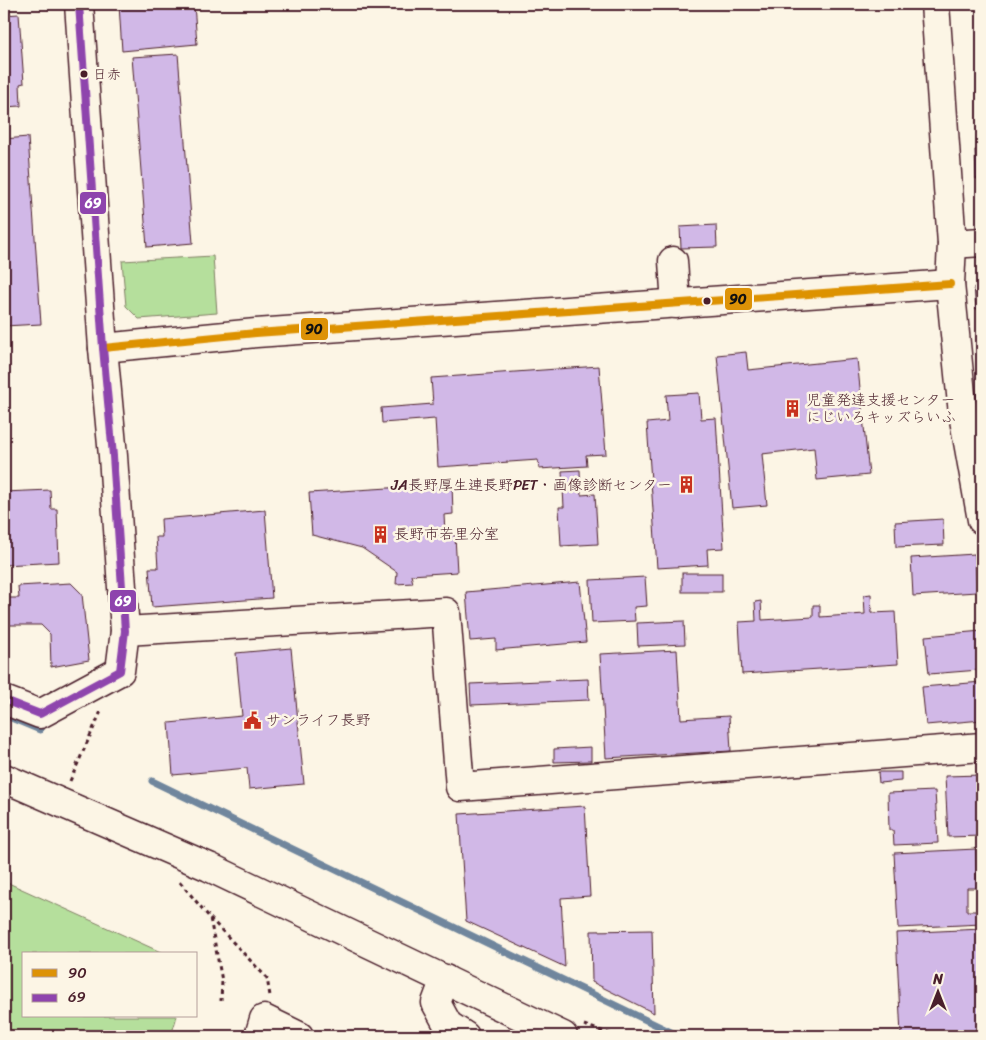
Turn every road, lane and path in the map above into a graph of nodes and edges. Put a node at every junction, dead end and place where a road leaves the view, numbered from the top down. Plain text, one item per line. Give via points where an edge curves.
1 (80, 4) edge
2 (935, 4) edge
3 (982, 242) edge
4 (952, 244) junction
5 (673, 261) dead end
6 (950, 284) junction
7 (676, 304) junction
8 (103, 348) junction
9 (979, 485) edge
10 (982, 520) edge
11 (125, 631) junction
12 (4, 700) edge
13 (104, 707) dead end
14 (982, 747) edge
15 (79, 760) dead end
16 (4, 778) edge
17 (169, 849) junction
18 (210, 918) junction
19 (445, 979) junction
20 (221, 1001) dead end
21 (278, 1033) edge
22 (465, 1036) edge
23 (563, 1036) edge

1 - 8 street
2 - 4 street
3 - 4 street
4 - 6 street
5 - 7 street
6 - 7 street
6 - 9 street via 963,414
7 - 8 street via 256,333
8 - 11 street
9 - 10 street
11 - 12 street via 120,671 40,714
11 - 14 street via 446,612 460,787
13 - 15 path
16 - 17 street
17 - 18 path via 173,874
17 - 19 street
18 - 20 path via 222,981
18 - 21 path via 267,978
19 - 22 street via 436,1003 448,1025
19 - 23 street

